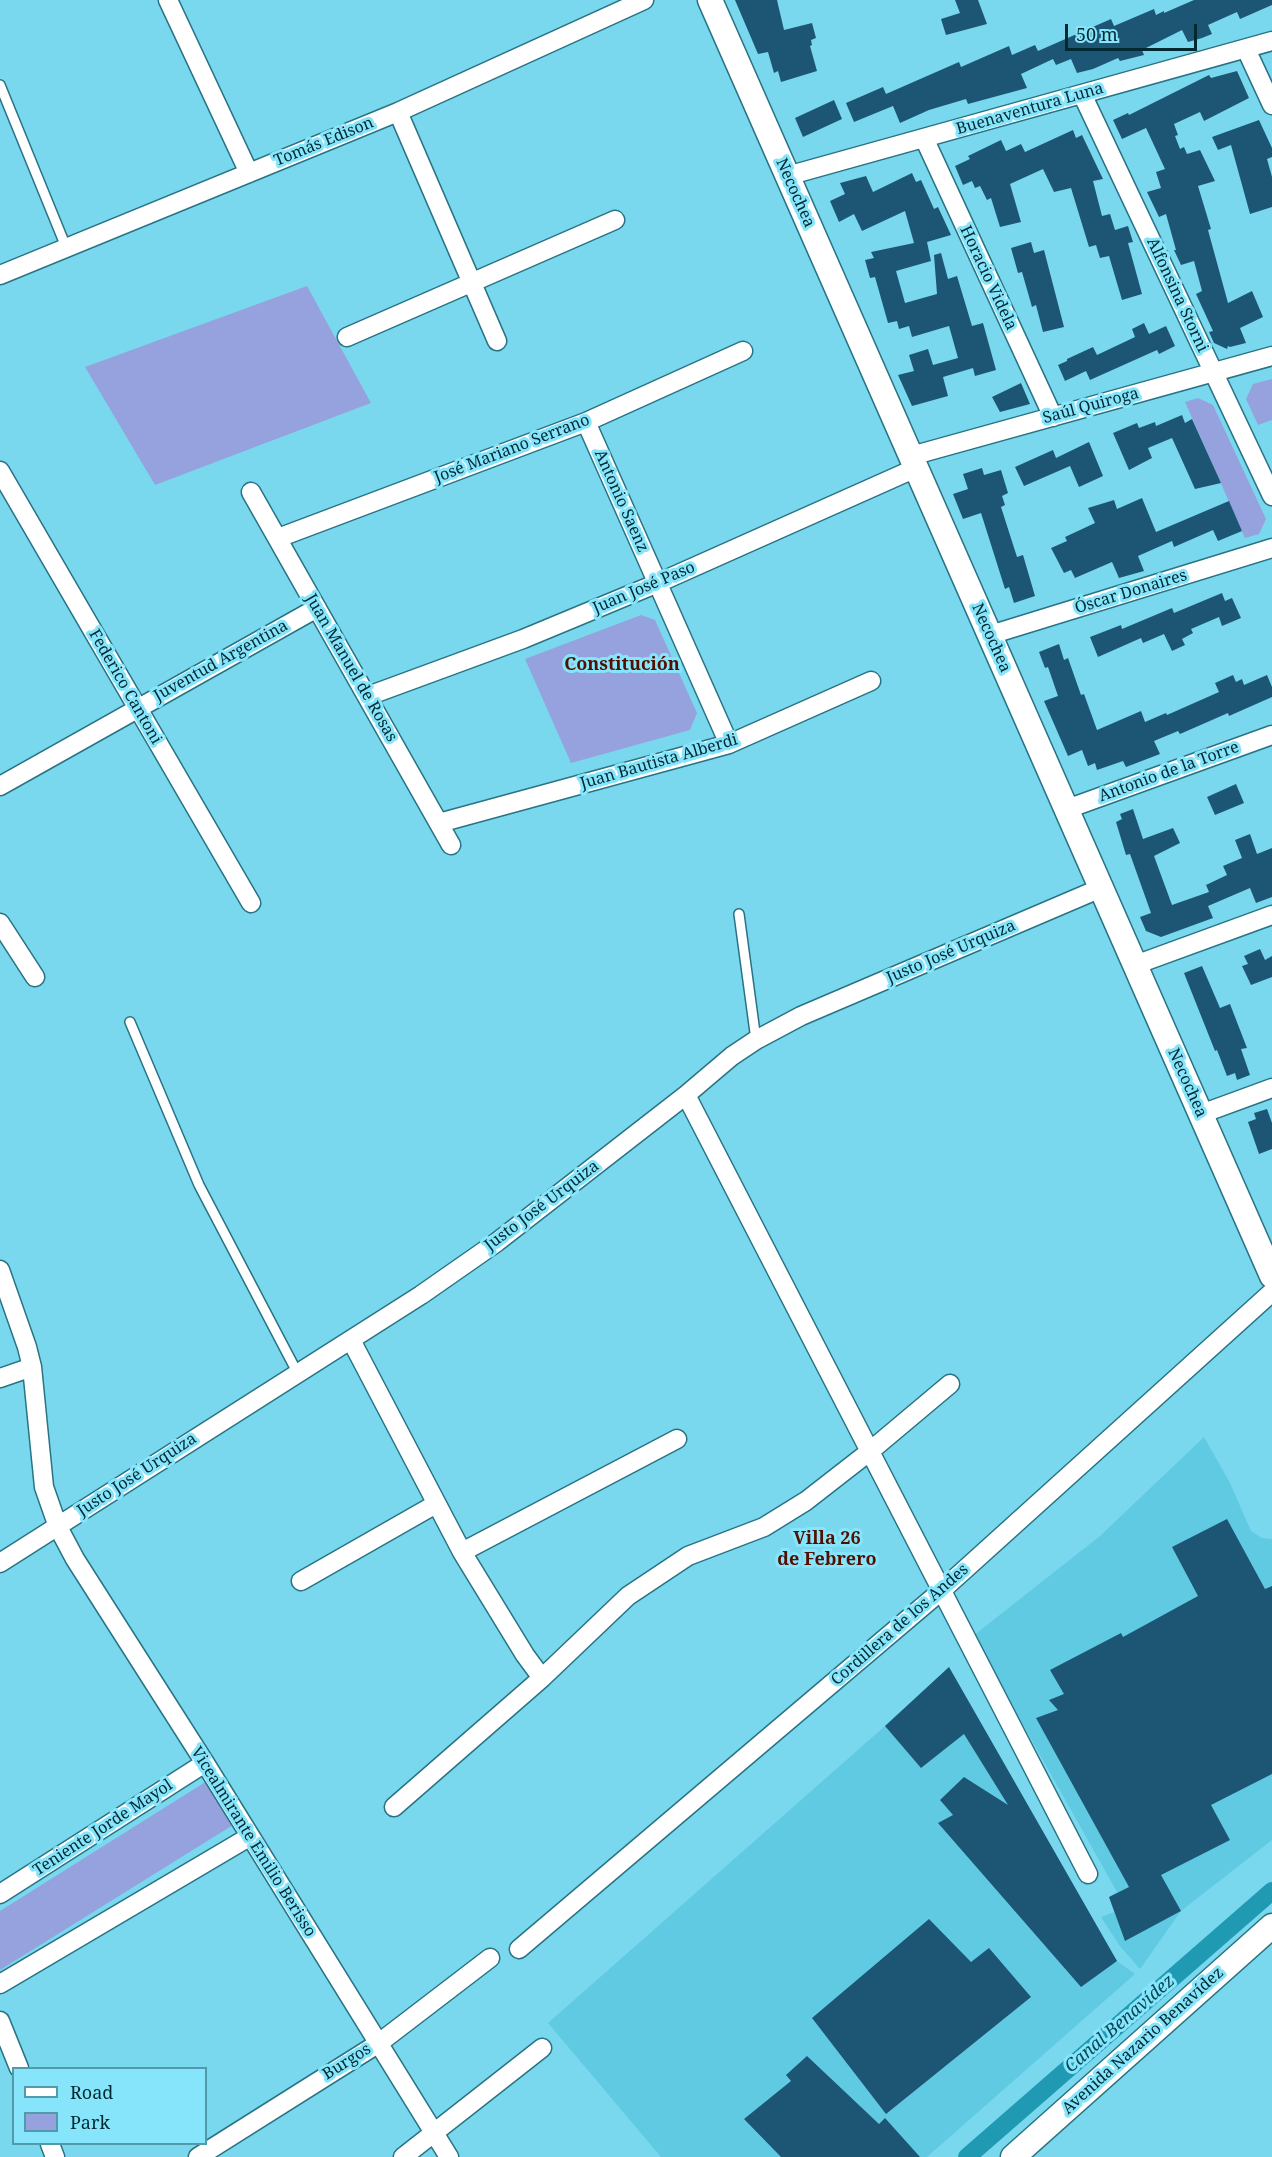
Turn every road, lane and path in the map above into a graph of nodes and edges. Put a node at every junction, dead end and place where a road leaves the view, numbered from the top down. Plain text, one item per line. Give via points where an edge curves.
1 (168, 0) edge
2 (644, 0) edge
3 (710, 0) edge
4 (1272, 41) edge
5 (1246, 49) junction
6 (0, 85) edge
7 (1082, 94) junction
8 (1272, 105) edge
9 (398, 112) junction
10 (924, 138) junction
11 (249, 173) junction
12 (788, 176) junction
13 (615, 220) dead end
14 (66, 248) junction
15 (0, 275) edge
16 (472, 283) junction
17 (347, 337) dead end
18 (497, 341) dead end
19 (743, 351) dead end
20 (1272, 356) edge
21 (1214, 373) junction
22 (1053, 417) junction
23 (586, 422) junction
24 (914, 462) junction
25 (0, 471) edge
26 (251, 492) dead end
27 (1272, 496) edge
28 (278, 538) junction
29 (1272, 548) edge
30 (658, 583) junction
31 (317, 608) junction
32 (990, 635) junction
33 (871, 681) dead end
34 (368, 696) junction
35 (136, 708) junction
36 (1272, 735) edge
37 (729, 744) junction
38 (0, 786) edge
39 (1066, 809) junction
40 (439, 823) junction
41 (451, 845) dead end
42 (1101, 888) junction
43 (251, 903) dead end
44 (739, 914) dead end
45 (1272, 915) edge
46 (0, 923) edge
47 (1135, 965) junction
48 (35, 977) dead end
49 (130, 1022) dead end
50 (756, 1040) junction
51 (1272, 1088) edge
52 (686, 1095) junction
53 (1201, 1114) junction
54 (0, 1270) edge
55 (1272, 1276) edge
56 (1272, 1292) edge
57 (351, 1340) junction
58 (32, 1367) junction
59 (297, 1372) junction
60 (0, 1378) edge
61 (950, 1384) dead end
62 (676, 1439) dead end
63 (869, 1452) junction
64 (436, 1504) junction
65 (58, 1527) junction
66 (462, 1552) junction
67 (0, 1563) edge
68 (301, 1581) dead end
69 (941, 1591) junction
70 (542, 1678) junction
71 (205, 1763) junction
72 (393, 1808) dead end
73 (249, 1837) junction
74 (1088, 1874) dead end
75 (0, 1894) edge
76 (1272, 1926) edge
77 (519, 1948) dead end
78 (490, 1958) dead end
79 (0, 1984) edge
80 (0, 2021) edge
81 (379, 2043) junction
82 (542, 2048) dead end
83 (19, 2067) edge
84 (434, 2133) junction
85 (198, 2157) edge
86 (403, 2157) edge
87 (449, 2157) edge
88 (1014, 2157) edge

1 - 11 street
2 - 9 street, Tomás Edison
3 - 12 main road, Necochea
4 - 5 street, Buenaventura Luna
5 - 7 street, Buenaventura Luna
5 - 8 street
6 - 14 lane
7 - 10 street, Buenaventura Luna
7 - 21 street, Alfonsina Storni
9 - 11 street, Tomás Edison
9 - 16 street
10 - 12 street, Buenaventura Luna
10 - 22 street, Horacio Videla
11 - 14 street, Tomás Edison
12 - 24 main road, Necochea
13 - 16 street
14 - 15 street, Tomás Edison
16 - 17 street
16 - 18 street
19 - 23 street, José Mariano Serrano
20 - 21 street, Saúl Quiroga
21 - 22 street, Saúl Quiroga
21 - 27 street, Alfonsina Storni
22 - 24 street, Saúl Quiroga
23 - 28 street, José Mariano Serrano
23 - 30 street, Antonio Saenz
24 - 30 street, Juan José Paso
24 - 32 main road, Necochea
25 - 35 street, Federico Cantoni
26 - 28 street, Juan Manuel de Rosas
28 - 31 street, Juan Manuel de Rosas
29 - 32 street, Óscar Donaires
30 - 34 street, Juan José Paso via 524,639
30 - 37 street, Antonio Saenz
31 - 34 street, Juan Manuel de Rosas
31 - 35 street, Juventud Argentina
32 - 39 main road, Necochea
33 - 37 street, Juan Bautista Alberdi
34 - 40 street, Juan Manuel de Rosas
35 - 38 street, Juventud Argentina
35 - 43 street, Federico Cantoni
36 - 39 street, Antonio de la Torre
37 - 40 street, Juan Bautista Alberdi
39 - 42 main road, Necochea
40 - 41 street, Juan Manuel de Rosas
42 - 47 main road, Necochea
42 - 50 street, Justo José Urquiza via 801,1016
44 - 50 lane
45 - 47 street
46 - 48 street
47 - 53 main road, Necochea
49 - 59 lane via 199,1185
50 - 52 street, Justo José Urquiza
51 - 53 street
52 - 57 street, Justo José Urquiza via 497,1242
52 - 63 street
53 - 55 main road, Necochea
54 - 58 street, Vicealmirante Emilio Berisso
56 - 69 street, Cordillera de los Andes
57 - 59 street, Justo José Urquiza
57 - 64 street
58 - 60 street
58 - 65 street, Vicealmirante Emilio Berisso via 44,1487
59 - 65 street, Justo José Urquiza
61 - 63 street
62 - 66 street
63 - 69 street
63 - 70 street via 806,1501 764,1527 688,1556 628,1596
64 - 66 street
64 - 68 street
65 - 67 street, Justo José Urquiza
65 - 71 street, Vicealmirante Emilio Berisso
66 - 70 street
69 - 74 street
69 - 77 street, Cordillera de los Andes
70 - 72 street
71 - 73 street, Vicealmirante Emilio Berisso
71 - 75 street, Teniente Jorde Mayol
73 - 79 street
73 - 81 street, Vicealmirante Emilio Berisso
76 - 88 main road, Avenida Nazario Benavídez
78 - 81 street, Burgos
80 - 83 street
81 - 84 street, Vicealmirante Emilio Berisso
81 - 85 street, Burgos
82 - 84 street
84 - 86 street
84 - 87 street, Vicealmirante Emilio Berisso

